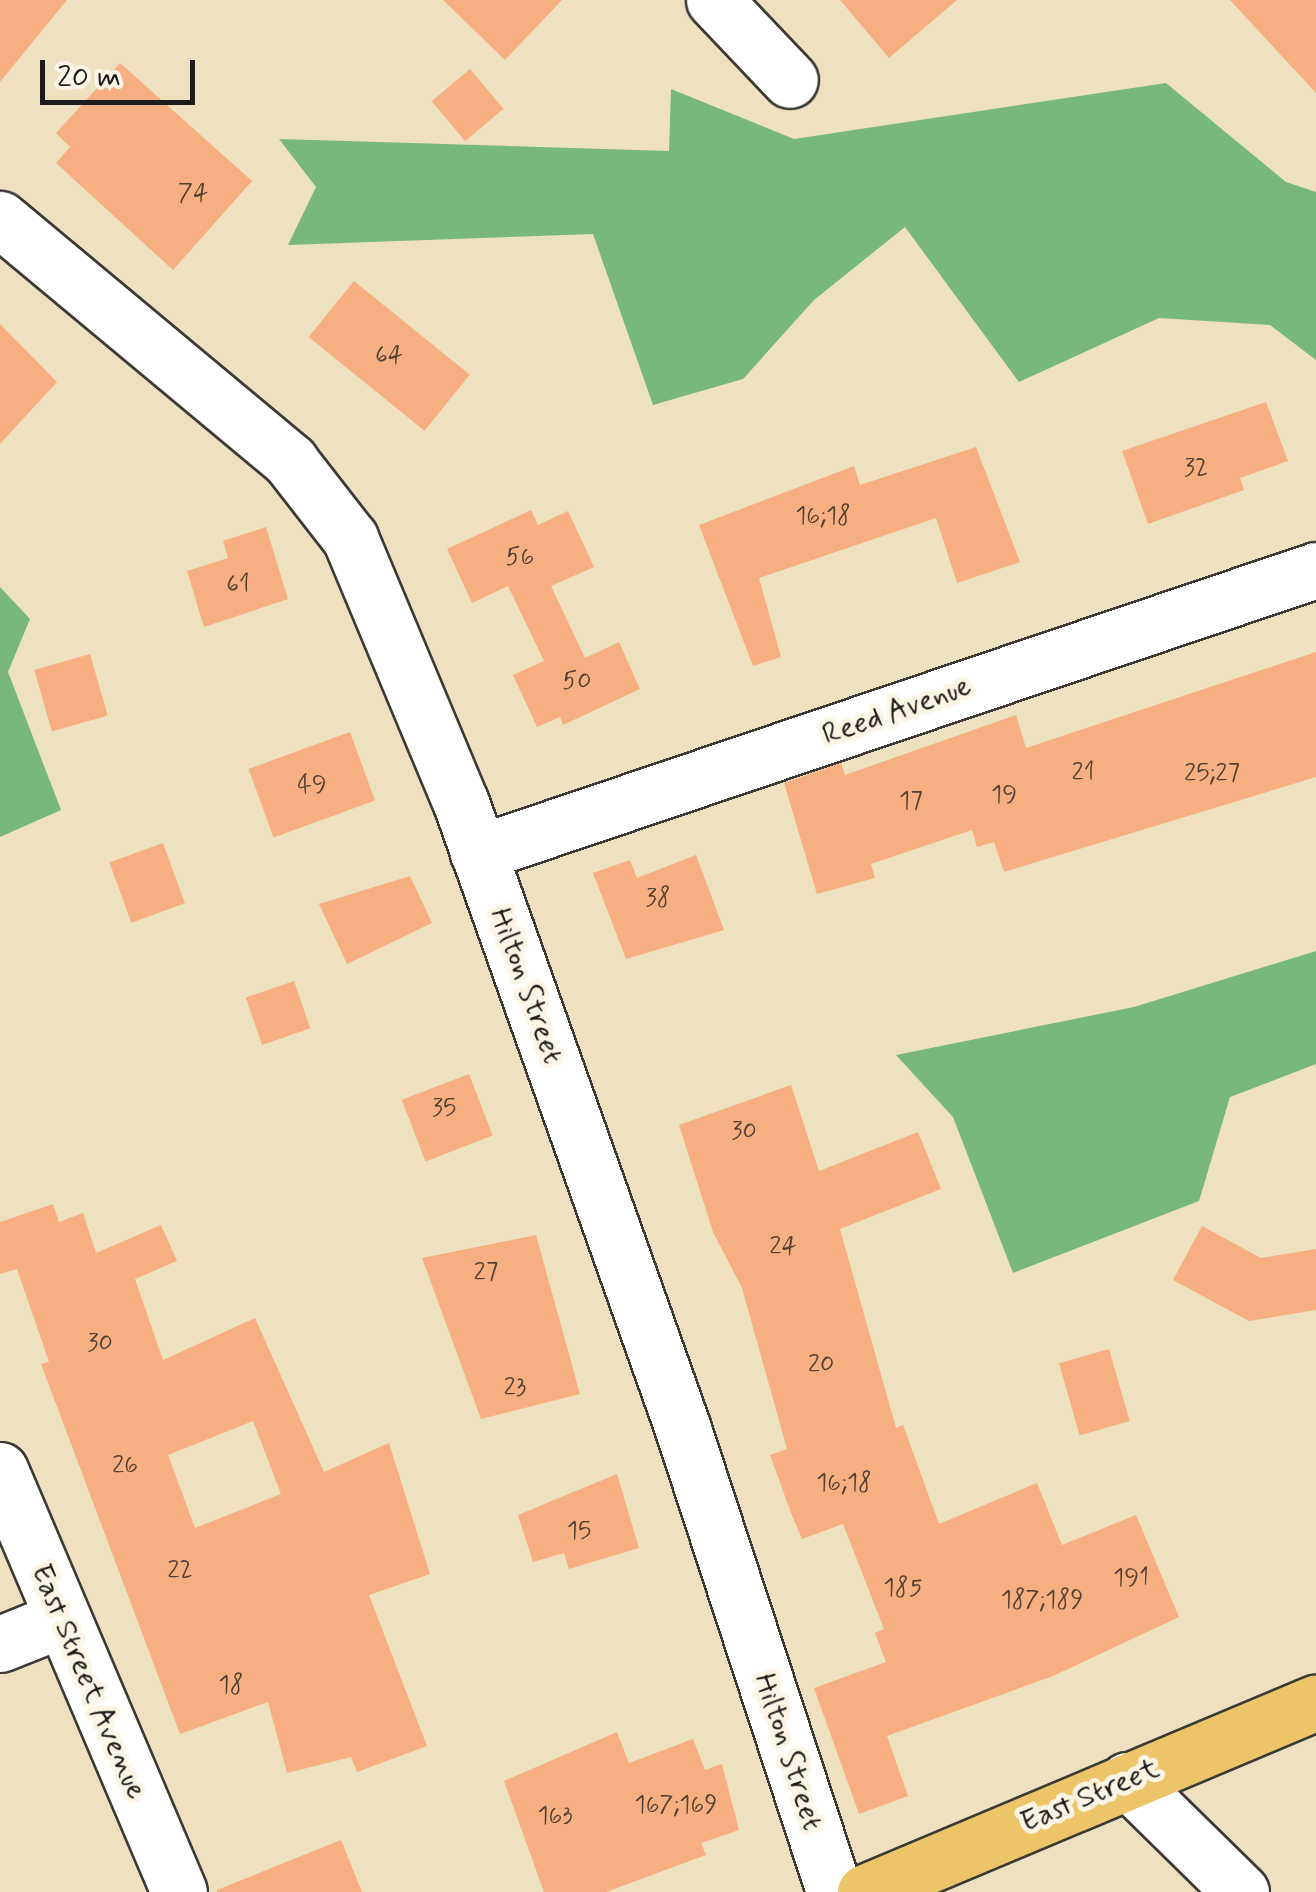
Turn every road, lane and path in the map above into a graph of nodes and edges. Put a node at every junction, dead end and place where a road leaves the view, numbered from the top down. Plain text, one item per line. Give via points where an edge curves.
1 (714, 0) edge
2 (790, 80) dead end
3 (0, 219) edge
4 (1316, 570) edge
5 (478, 853) junction
6 (0, 1470) edge
7 (60, 1620) junction
8 (0, 1644) edge
9 (1316, 1702) edge
10 (1127, 1780) junction
11 (179, 1892) edge
12 (834, 1892) edge
13 (865, 1892) edge
14 (1241, 1892) edge

1 - 2 street
3 - 5 street, Hilton Street via 290,461 350,538
4 - 5 street, Reed Avenue
5 - 12 street, Hilton Street via 683,1429
6 - 7 street, East Street Avenue
7 - 8 street
7 - 11 street, East Street Avenue
9 - 10 main road, East Street
10 - 13 main road, East Street
10 - 14 street

